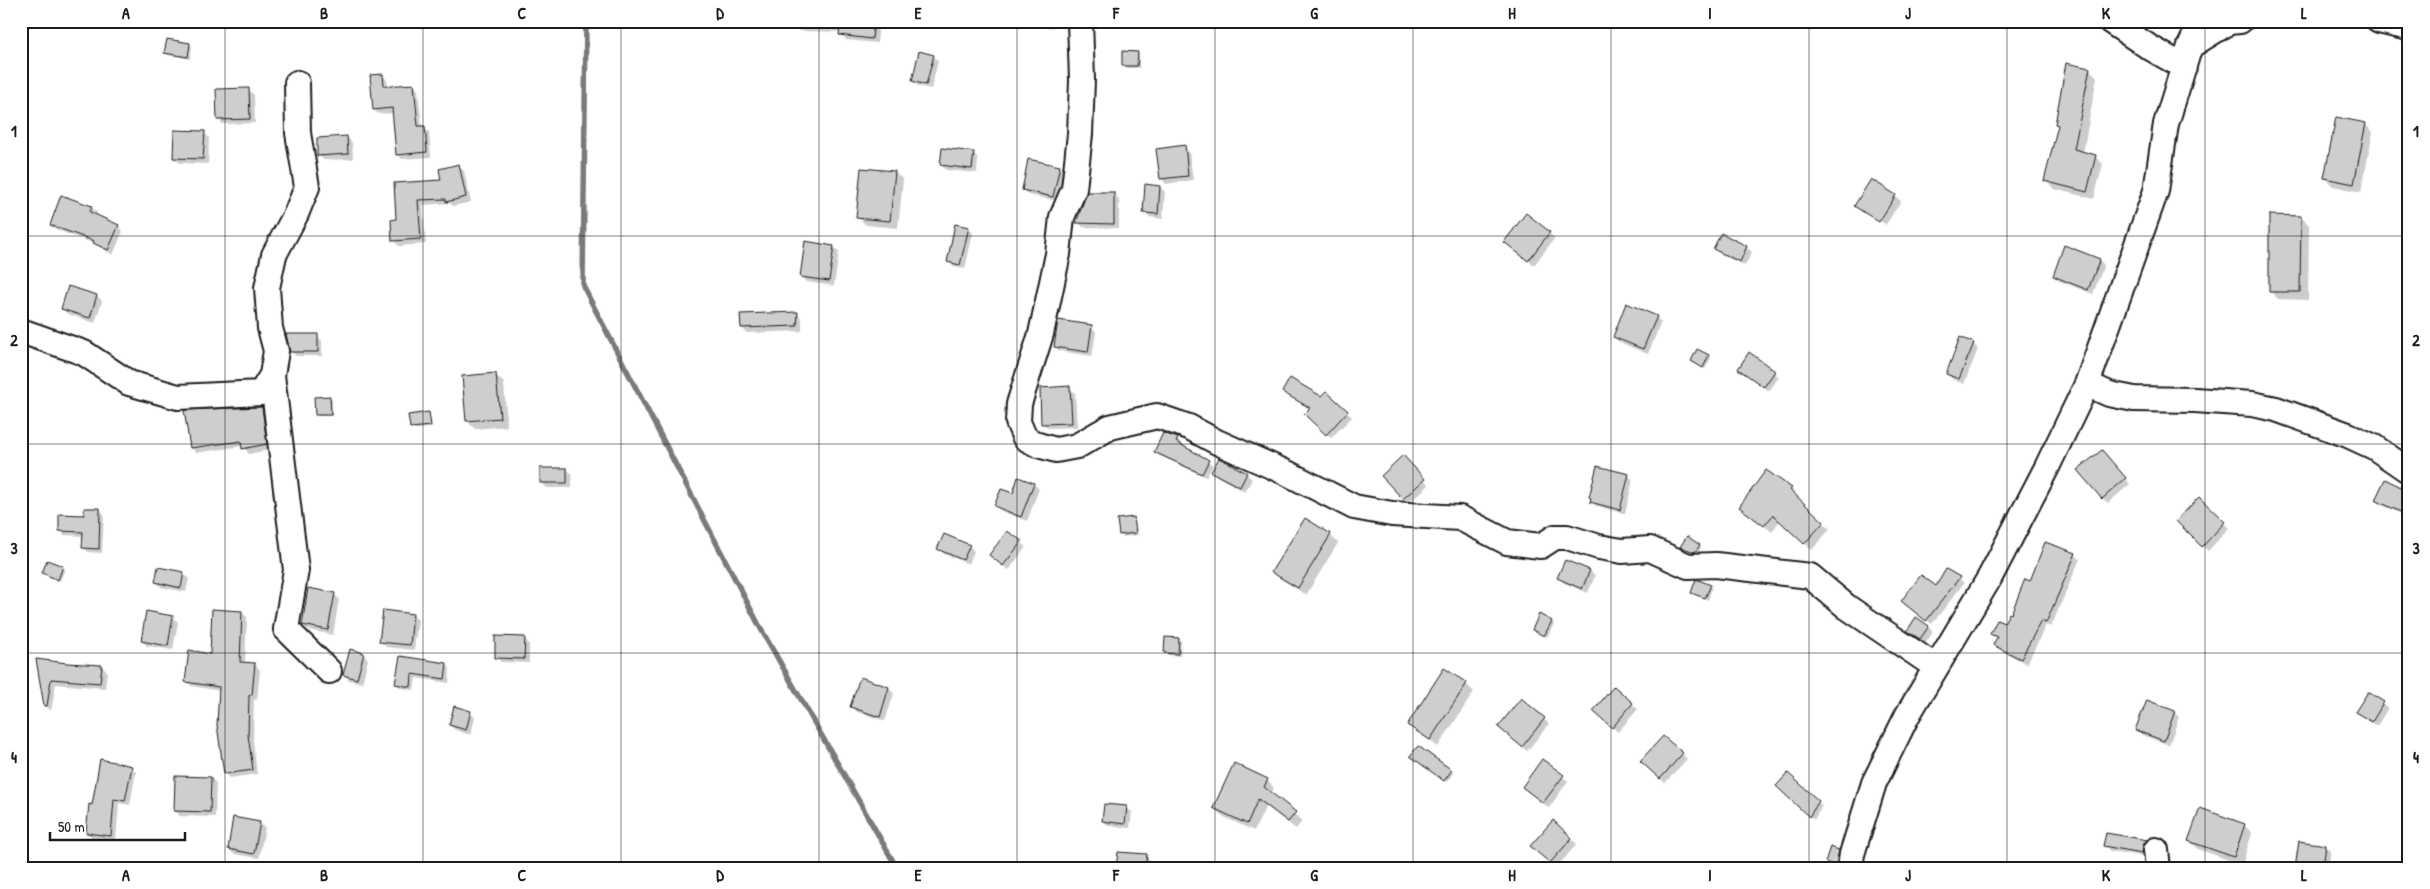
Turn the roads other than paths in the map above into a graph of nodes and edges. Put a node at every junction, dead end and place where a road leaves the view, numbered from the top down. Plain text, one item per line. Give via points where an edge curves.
1 (1080, 21) edge
2 (2110, 21) edge
3 (2202, 21) edge
4 (2240, 21) edge
5 (2379, 21) edge
6 (2409, 28) edge
7 (2187, 56) junction
8 (297, 83) dead end
9 (21, 331) edge
10 (272, 375) junction
11 (2087, 384) junction
12 (2409, 472) edge
13 (1936, 667) junction
14 (329, 671) dead end
15 (1850, 868) edge

1 - 13 street via 1082,80 1074,189 1062,217 1058,254 1041,334 1019,404 1018,422 1025,438 1056,450 1077,446 1110,427 1157,416 1189,427 1354,507 1392,514 1460,518 1507,542 1541,546 1555,537 1567,537 1599,548 1622,551 1650,549 1688,566 1716,565 1810,576 1847,607
2 - 7 street via 2149,47
3 - 7 street
4 - 7 street via 2230,22
5 - 6 street
7 - 11 street via 2166,124 2156,191
8 - 10 street via 298,133 307,187 274,255 267,288 270,328 276,351
9 - 10 street via 84,353 129,383 178,397 260,393
10 - 14 street via 296,570 286,629
11 - 12 street via 2109,394 2134,399 2252,404 2276,409 2374,447
11 - 13 street via 1998,560
13 - 15 street via 1874,783

